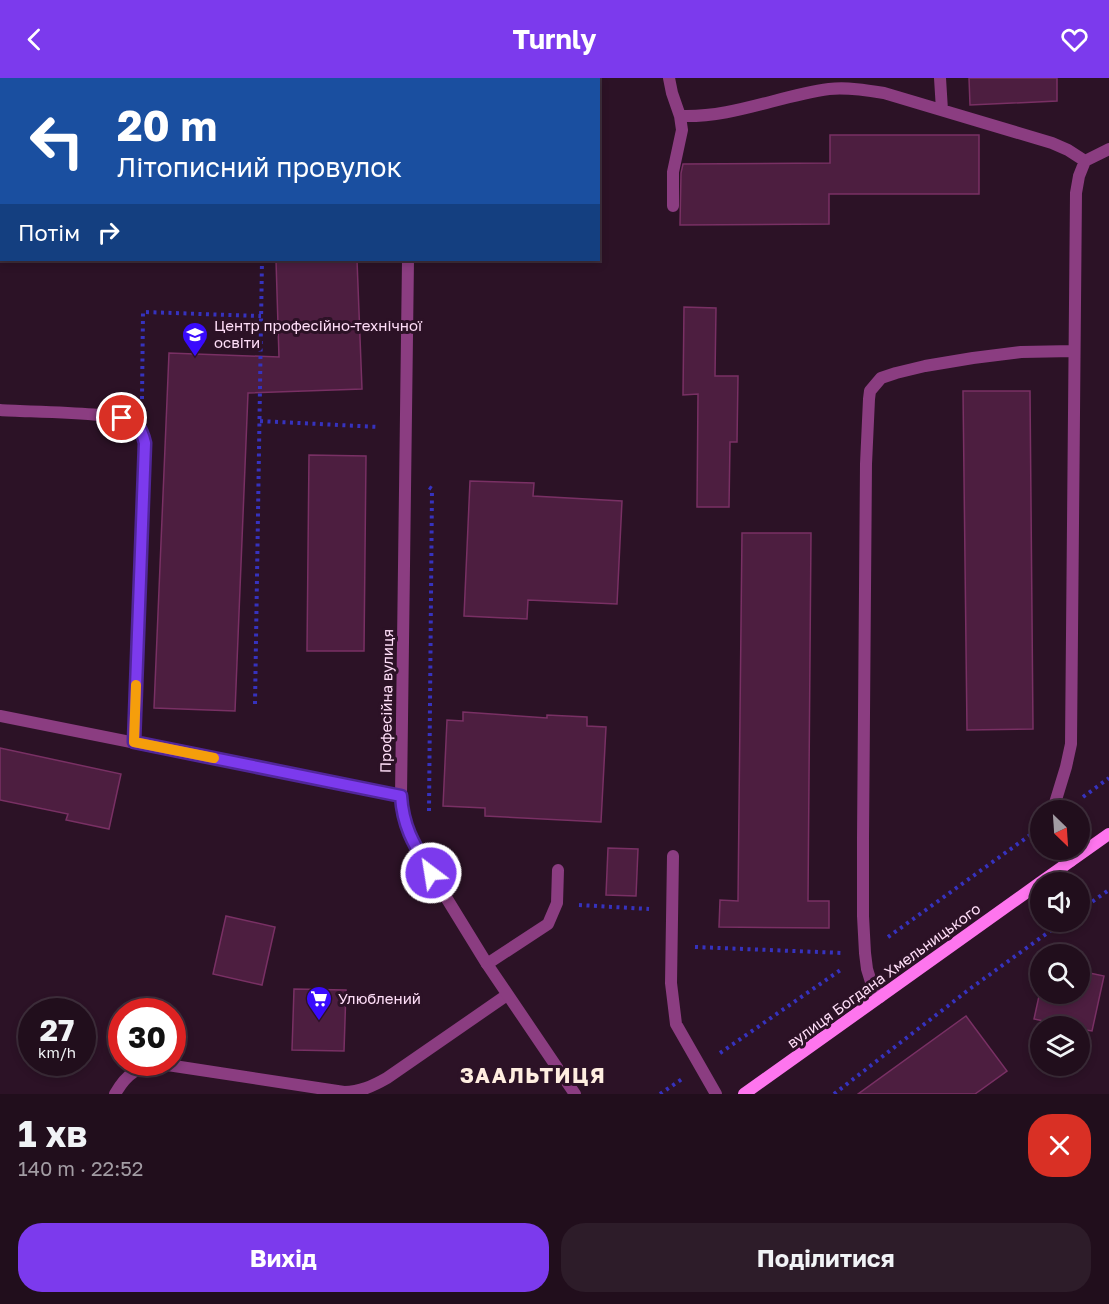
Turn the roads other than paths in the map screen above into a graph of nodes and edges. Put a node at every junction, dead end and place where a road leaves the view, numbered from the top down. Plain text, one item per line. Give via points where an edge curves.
1 (669, 78) edge
2 (940, 78) edge
3 (942, 110) junction
4 (680, 116) junction
5 (1109, 149) edge
6 (1085, 161) junction
7 (673, 206) dead end
8 (408, 261) edge
9 (1074, 351) junction
10 (0, 410) edge
11 (0, 716) edge
12 (134, 742) junction
13 (401, 796) junction
14 (1055, 800) edge
15 (1109, 834) edge
16 (673, 856) dead end
17 (1071, 861) joint
18 (558, 870) dead end
19 (1055, 872) edge
20 (1030, 890) edge
21 (487, 964) junction
22 (507, 994) junction
23 (880, 997) junction
24 (751, 1092) edge
25 (115, 1094) edge
26 (575, 1094) edge
27 (716, 1094) edge

1 - 4 street
2 - 3 street
3 - 4 street via 884,93 831,89 717,115
3 - 6 street via 1052,143
4 - 7 street via 682,130 672,172
5 - 6 street
6 - 9 street via 1076,193
8 - 13 street, Професійна вулиця
9 - 14 street via 1071,744
9 - 23 street via 1022,352 925,366 881,378 870,391 863,905 867,969
10 - 12 street via 122,418 135,422 141,430 145,443
11 - 12 street
12 - 13 street
13 - 21 street, Професійна вулиця via 408,831 420,855
15 - 17 main road, вулиця Богдана Хмельницького
16 - 27 street via 671,983 676,1024
17 - 19 main road, вулиця Богдана Хмельницького
18 - 21 street via 557,903 548,924
20 - 23 main road, вулиця Богдана Хмельницького
21 - 22 street, Професійна вулиця
22 - 25 street via 387,1078 363,1089 344,1092 161,1065 134,1071
22 - 26 street, Професійна вулиця
23 - 24 main road, вулиця Богдана Хмельницького

